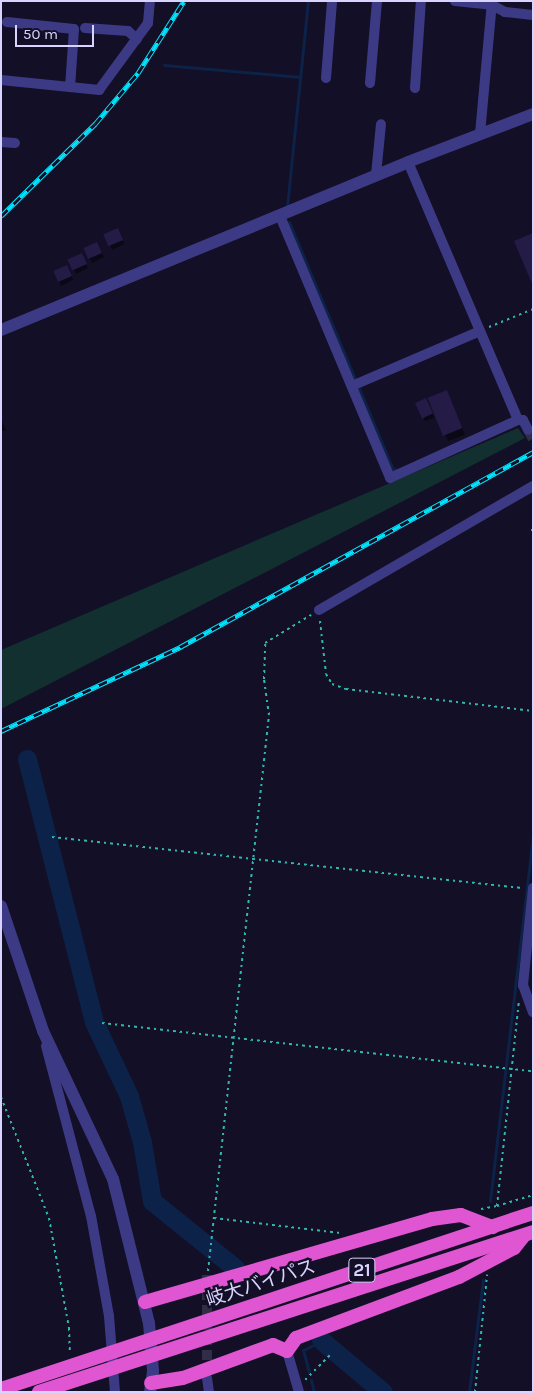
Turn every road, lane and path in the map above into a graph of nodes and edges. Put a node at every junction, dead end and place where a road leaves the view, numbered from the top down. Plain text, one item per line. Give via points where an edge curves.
1 (150, 1) edge
2 (332, 1) edge
3 (377, 1) edge
4 (421, 1) edge
5 (455, 1) edge
6 (492, 3) edge
7 (533, 16) edge
8 (3, 23) edge
9 (84, 28) dead end
10 (137, 39) junction
11 (326, 78) dead end
12 (1, 80) edge
13 (370, 83) dead end
14 (70, 87) junction
15 (415, 88) dead end
16 (533, 114) edge
17 (381, 124) dead end
18 (480, 134) junction
19 (1, 142) edge
20 (15, 143) dead end
21 (408, 162) junction
22 (376, 175) junction
23 (280, 216) junction
24 (533, 309) edge
25 (1, 330) edge
26 (480, 331) junction
27 (354, 386) junction
28 (518, 420) junction
29 (528, 430) dead end
30 (533, 486) edge
31 (319, 610) junction
32 (533, 711) edge
33 (52, 837) dead end
34 (253, 859) junction
35 (533, 889) edge
36 (1, 906) edge
37 (523, 984) junction
38 (533, 1012) edge
39 (102, 1023) dead end
40 (42, 1030) junction
41 (232, 1037) junction
42 (510, 1069) junction
43 (533, 1071) edge
44 (1, 1097) edge
45 (533, 1195) edge
46 (497, 1206) junction
47 (533, 1214) edge
48 (461, 1215) junction
49 (214, 1218) junction
50 (493, 1227) junction
51 (346, 1233) dead end
52 (529, 1234) edge
53 (209, 1254) dead end
54 (486, 1283) dead end
55 (145, 1302) junction
56 (287, 1351) junction
57 (330, 1355) dead end
58 (70, 1356) dead end
59 (207, 1378) tunnel mouth
60 (151, 1387) edge
61 (298, 1388) edge
62 (1, 1389) edge
63 (39, 1392) edge
64 (115, 1392) edge
65 (209, 1392) edge
66 (474, 1392) edge

1 - 10 street via 148,23
2 - 11 street
3 - 13 street
4 - 15 street
5 - 6 street
6 - 7 street via 505,12
6 - 18 street
8 - 14 street via 74,29
9 - 10 street via 128,31
10 - 14 street via 99,90
12 - 14 street
16 - 18 street
17 - 22 street
18 - 21 street
19 - 20 street
21 - 22 street
21 - 26 street
22 - 23 street
23 - 25 street
23 - 27 street
24 - 26 path
26 - 27 street
26 - 28 street
27 - 28 street via 390,478
28 - 29 street via 523,420
30 - 31 street
31 - 32 path via 326,674 332,684 346,689
31 - 34 path via 265,643 264,679 268,714
33 - 34 path
34 - 35 path
34 - 41 path
35 - 37 street
36 - 40 street
37 - 38 street
37 - 42 path
39 - 41 path
40 - 55 street via 113,1179
40 - 64 street via 91,1216 109,1316
41 - 42 path
41 - 49 path
42 - 43 path
42 - 46 path
44 - 58 path via 49,1218 69,1328
45 - 46 path
46 - 48 path via 488,1210 473,1208
47 - 50 highway, 岐大バイパス / 21
48 - 50 highway
48 - 55 highway via 432,1219
49 - 51 path
49 - 53 path
50 - 62 highway, 岐大バイパス / 21
52 - 56 highway via 514,1248 459,1277 296,1338
52 - 63 highway, 岐大バイパス / 21
54 - 66 path
55 - 60 street via 153,1371
56 - 60 highway via 273,1345
56 - 61 street
57 - 61 path
59 - 65 street

